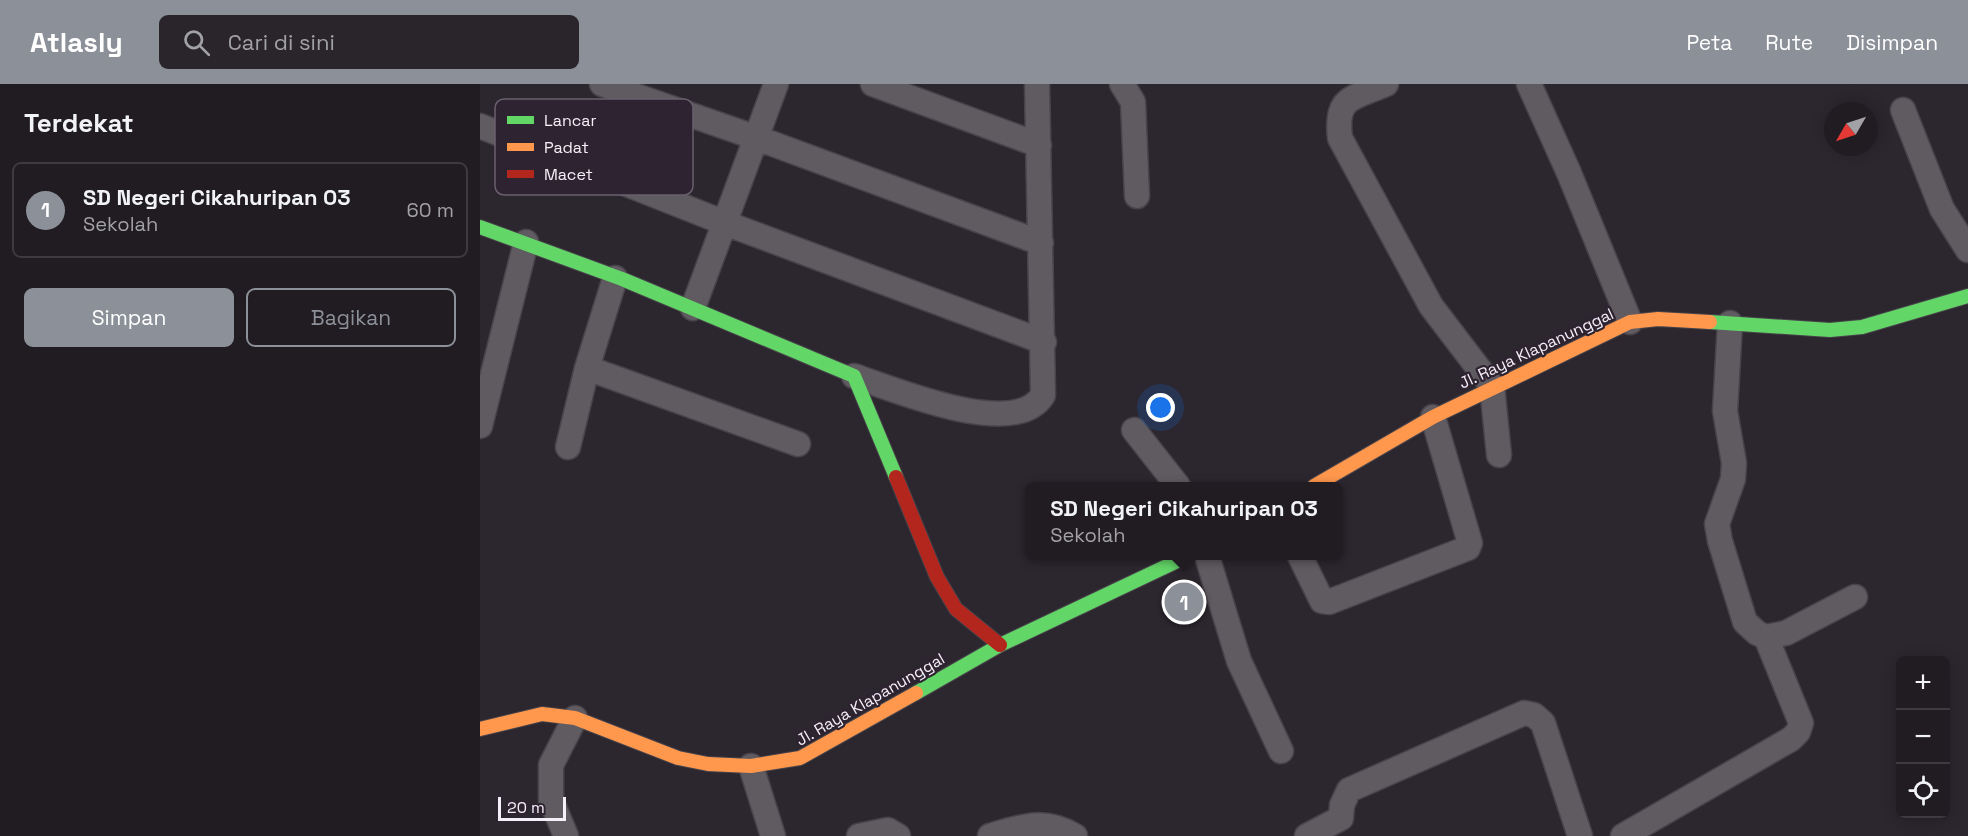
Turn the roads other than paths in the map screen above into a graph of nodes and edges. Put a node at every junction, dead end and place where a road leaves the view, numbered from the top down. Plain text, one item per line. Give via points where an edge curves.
1 (602, 84) edge
2 (776, 84) edge
3 (873, 84) edge
4 (1037, 84) edge
5 (1122, 84) edge
6 (1386, 84) edge
7 (1529, 84) edge
8 (645, 99) edge
9 (1903, 110) dead end
10 (693, 116) edge
11 (480, 126) edge
12 (495, 132) edge
13 (757, 138) junction
14 (1039, 145) junction
15 (654, 195) edge
16 (1137, 196) dead end
17 (725, 223) junction
18 (480, 227) edge
19 (526, 242) junction
20 (1041, 243) junction
21 (1968, 250) edge
22 (615, 278) junction
23 (1968, 296) edge
24 (693, 308) junction
25 (1630, 322) junction
26 (1730, 324) junction
27 (1044, 342) junction
28 (587, 368) junction
29 (854, 376) junction
30 (1492, 386) junction
31 (1433, 417) junction
32 (480, 426) edge
33 (1134, 430) dead end
34 (798, 444) dead end
35 (568, 447) dead end
36 (1498, 455) dead end
37 (1175, 482) edge
38 (1321, 482) edge
39 (1178, 560) edge
40 (1209, 560) edge
41 (1302, 560) edge
42 (1855, 597) dead end
43 (1766, 637) junction
44 (1000, 645) junction
45 (575, 718) junction
46 (480, 729) edge
47 (1281, 751) dead end
48 (751, 766) junction
49 (566, 836) edge
50 (773, 836) edge
51 (859, 836) edge
52 (898, 836) edge
53 (990, 836) edge
54 (1075, 836) edge
55 (1306, 836) edge
56 (1580, 836) edge
57 (1623, 836) edge

1 - 8 street
2 - 13 street
3 - 14 street
4 - 14 street
5 - 16 street via 1133,102
6 - 30 street via 1342,107 1338,113 1340,138 1431,306
7 - 25 street
9 - 21 street via 1942,209
10 - 13 street
11 - 12 street
13 - 17 street
13 - 20 street
14 - 20 street
15 - 17 street
17 - 24 street
17 - 27 street
18 - 19 street
19 - 22 street
19 - 32 street
20 - 27 street
22 - 24 street
22 - 28 street
23 - 26 street, Jl. Raya Klapanunggal via 1862,327 1830,330
24 - 29 street
25 - 26 street, Jl. Raya Klapanunggal via 1658,319
25 - 30 street, Jl. Raya Klapanunggal
26 - 43 street via 1725,411 1733,479 1717,524 1745,622
27 - 29 street via 1043,395 1038,404 1014,413 973,413
28 - 34 street
28 - 35 street
29 - 44 street via 937,577 956,609
30 - 31 street, Jl. Raya Klapanunggal
30 - 36 street
31 - 38 street, Jl. Raya Klapanunggal
31 - 41 street via 1470,543 1468,548 1329,602 1322,601 1317,594
33 - 37 street
39 - 44 street, Jl. Raya Klapanunggal
40 - 47 street via 1239,661
42 - 43 street via 1786,633
43 - 57 street via 1800,723 1798,732
44 - 48 street, Jl. Raya Klapanunggal via 800,758
45 - 46 street, Jl. Raya Klapanunggal via 542,714
45 - 48 street, Jl. Raya Klapanunggal via 678,758
45 - 49 street via 551,765 551,800
48 - 50 street
51 - 52 street via 888,830
53 - 54 street via 1034,823
55 - 56 street via 1341,818 1348,790 1524,712 1543,723

